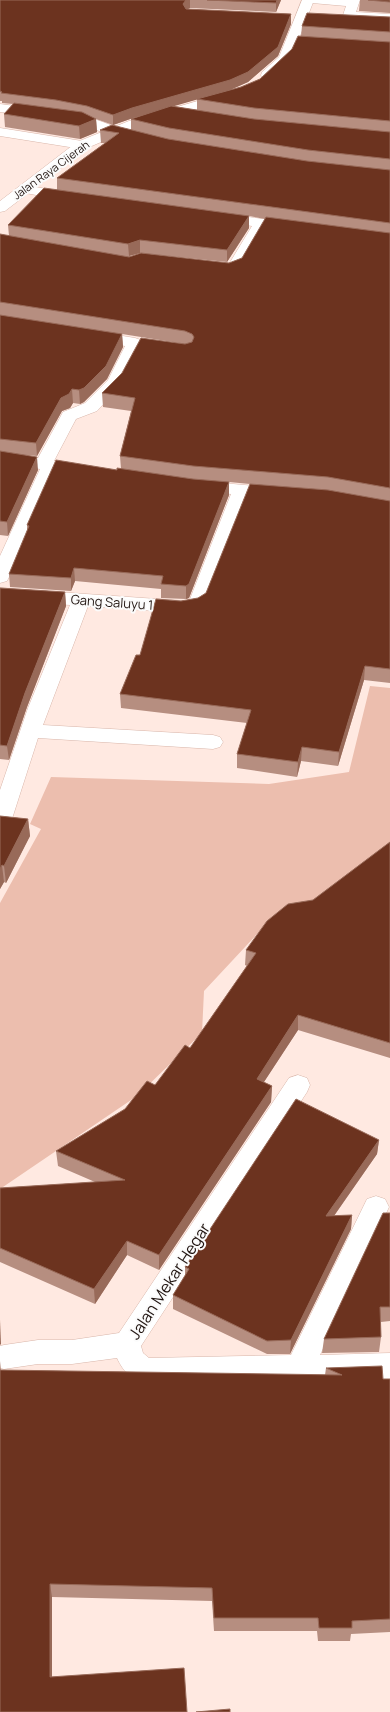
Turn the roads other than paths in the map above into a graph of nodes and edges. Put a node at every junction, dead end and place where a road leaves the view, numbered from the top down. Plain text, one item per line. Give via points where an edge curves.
1 (308, 0) edge
2 (312, 0) edge
3 (354, 1) edge
4 (390, 18) edge
5 (284, 19) edge
6 (300, 20) junction
7 (314, 20) edge
8 (336, 20) edge
9 (390, 23) edge
10 (292, 42) junction
11 (306, 42) edge
12 (260, 82) edge
13 (236, 94) edge
14 (0, 108) edge
15 (173, 113) junction
16 (196, 117) edge
17 (111, 131) junction
18 (0, 132) edge
19 (146, 141) edge
20 (82, 146) junction
21 (25, 189) junction
22 (80, 199) edge
23 (0, 208) edge
24 (207, 216) edge
25 (261, 223) junction
26 (306, 229) edge
27 (199, 266) edge
28 (76, 333) edge
29 (0, 458) edge
30 (47, 465) junction
31 (95, 472) edge
32 (185, 485) edge
33 (242, 490) junction
34 (296, 495) edge
35 (0, 576) edge
36 (0, 594) edge
37 (81, 600) junction
38 (31, 731) junction
39 (213, 742) dead end
40 (0, 822) edge
41 (298, 1085) dead end
42 (376, 1207) dead end
43 (128, 1344) junction
44 (4, 1357) dead end
45 (390, 1366) edge
46 (300, 1367) junction

1 - 6 street
2 - 3 lane
3 - 4 lane via 349,15
5 - 6 street
6 - 7 street
6 - 10 street
8 - 9 street
10 - 11 street
10 - 12 street via 285,59
13 - 15 street, Jalan Raya Cijerah
14 - 17 street via 87,121
15 - 16 street
15 - 17 street, Jalan Raya Cijerah
17 - 19 street
17 - 20 street, Jalan Raya Cijerah
18 - 20 street
20 - 21 street, Jalan Raya Cijerah
21 - 22 street
21 - 23 street, Jalan Raya Cijerah
24 - 25 street
25 - 26 street
25 - 27 street via 235,268
28 - 30 street via 142,344 115,382 92,407 69,416
29 - 30 street
30 - 31 street
30 - 35 street
32 - 33 street
33 - 34 street
33 - 37 street, Gang Saluyu 1 via 198,602 181,607
36 - 37 street, Gang Saluyu 1
37 - 38 street
38 - 39 street
38 - 40 street
41 - 43 street, Jalan Mekar Hegar
42 - 46 street
43 - 44 street via 72,1352 38,1352
43 - 46 street, Jalan Mekar Hegar via 130,1357 138,1368 148,1371
45 - 46 street, Jalan Mekar Hegar

